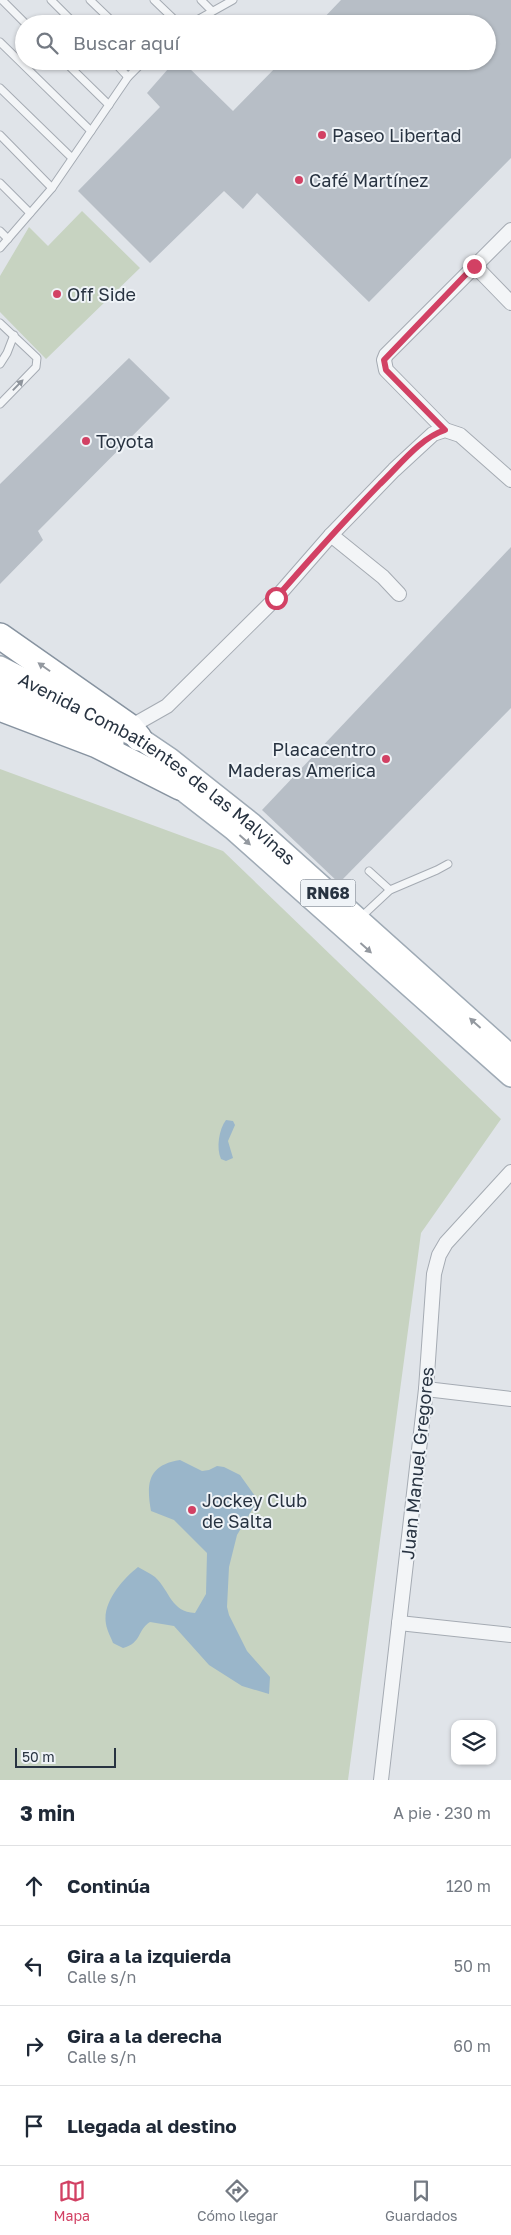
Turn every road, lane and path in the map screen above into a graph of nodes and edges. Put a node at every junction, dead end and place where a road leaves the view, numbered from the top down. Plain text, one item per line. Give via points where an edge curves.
1 (2, 0) edge
2 (51, 0) edge
3 (90, 0) edge
4 (154, 0) edge
5 (201, 0) edge
6 (233, 0) edge
7 (212, 11) junction
8 (17, 15) edge
9 (66, 15) edge
10 (106, 15) edge
11 (170, 15) edge
12 (205, 15) edge
13 (0, 42) edge
14 (15, 57) edge
15 (29, 70) edge
16 (73, 70) edge
17 (121, 70) edge
18 (135, 70) edge
19 (128, 77) junction
20 (0, 88) edge
21 (108, 105) junction
22 (91, 131) junction
23 (0, 135) edge
24 (72, 158) junction
25 (0, 183) edge
26 (52, 188) junction
27 (30, 213) junction
28 (511, 230) edge
29 (0, 231) edge
30 (8, 239) junction
31 (0, 248) edge
32 (474, 266) junction
33 (511, 303) edge
34 (0, 323) edge
35 (14, 335) junction
36 (0, 364) edge
37 (0, 404) edge
38 (445, 430) junction
39 (511, 480) edge
40 (331, 535) junction
41 (399, 594) dead end
42 (0, 636) edge
43 (0, 667) edge
44 (0, 685) edge
45 (0, 708) edge
46 (134, 732) junction
47 (180, 787) junction
48 (448, 864) dead end
49 (369, 870) dead end
50 (390, 890) junction
51 (358, 920) junction
52 (511, 1056) edge
53 (511, 1076) edge
54 (511, 1172) edge
55 (426, 1389) junction
56 (511, 1399) edge
57 (399, 1623) junction
58 (511, 1636) edge
59 (381, 1780) edge

1 - 8 lane
2 - 9 lane
3 - 10 lane
4 - 11 lane
5 - 7 lane
6 - 7 lane
7 - 12 lane
13 - 14 lane
15 - 22 lane
16 - 21 lane
17 - 19 lane
18 - 19 lane
19 - 21 lane
20 - 24 lane
21 - 22 lane
22 - 24 lane
23 - 26 lane
24 - 26 lane
25 - 27 lane
26 - 27 lane
27 - 30 lane
28 - 32 street
29 - 30 lane
30 - 31 lane
32 - 33 street
32 - 38 street via 384,360 386,370
34 - 35 lane
35 - 36 lane
37 -> 35 lane via 36,367 36,358
38 - 39 street via 468,440
38 - 40 street via 433,434
40 - 41 street
40 - 46 street via 276,598 167,706
46 -> 42 highway, RN68
43 - 46 main road, Avenida Combatientes de las Malvinas / RN68
44 - 47 main road, Avenida Combatientes de las Malvinas / RN68 via 91,729
45 - 47 highway, RN68 via 88,741
46 - 51 main road, Avenida Combatientes de las Malvinas / RN68 via 252,824
47 -> 53 main road, Avenida Combatientes de las Malvinas / RN68 via 233,829
48 - 50 lane
49 - 50 lane
50 - 51 lane
52 -> 51 main road, Avenida Combatientes de las Malvinas / RN68
54 - 55 street, Juan Manuel Gregores via 446,1243 439,1255 434,1274
55 - 56 street
55 - 57 street, Juan Manuel Gregores
57 - 58 street
57 - 59 street, Juan Manuel Gregores

